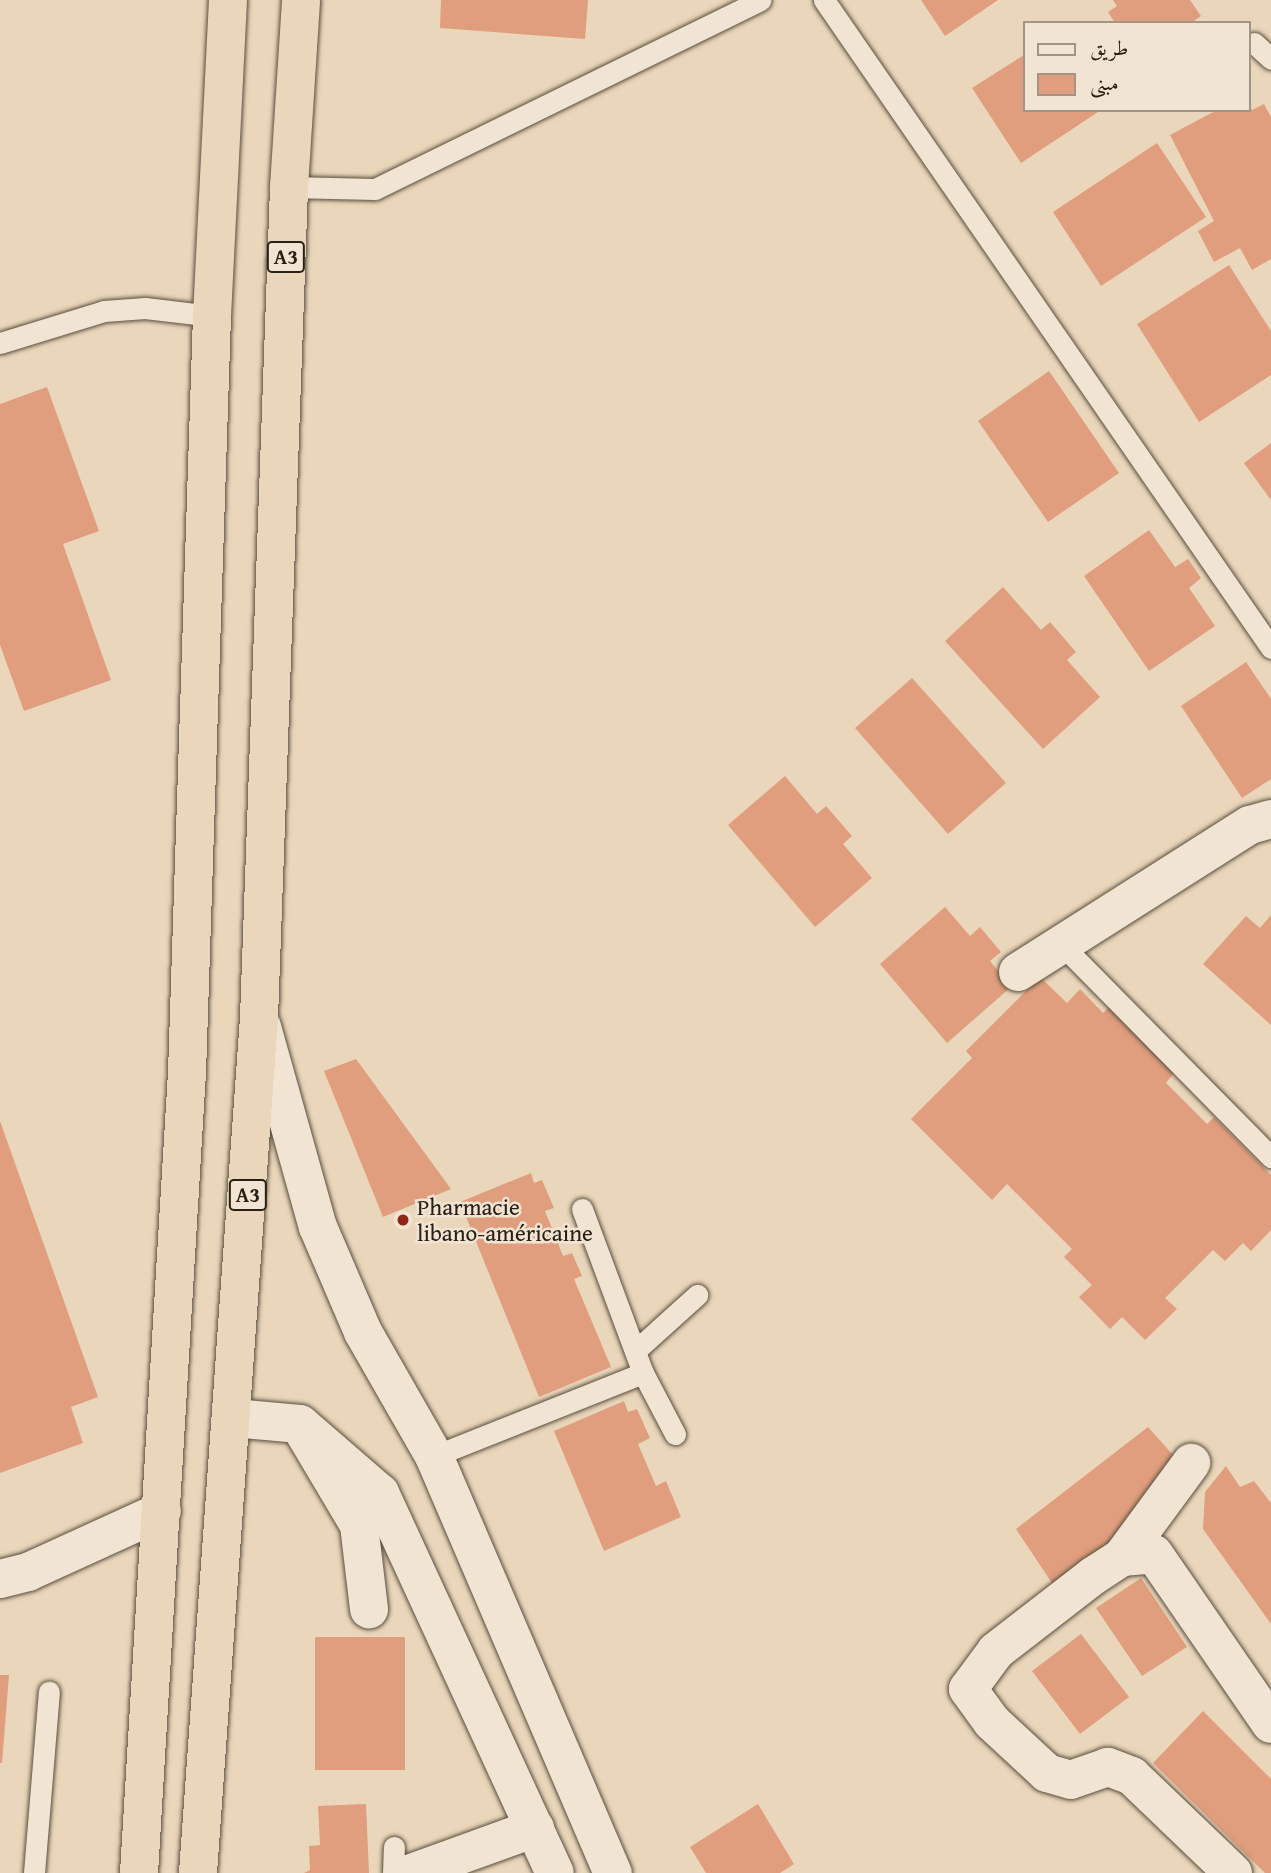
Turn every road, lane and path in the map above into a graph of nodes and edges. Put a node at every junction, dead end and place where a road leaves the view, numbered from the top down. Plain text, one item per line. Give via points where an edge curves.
1 (228, 0) edge
2 (301, 0) edge
3 (760, 0) edge
4 (824, 0) edge
5 (1254, 43) dead end
6 (1271, 59) edge
7 (289, 187) junction
8 (212, 316) junction
9 (0, 343) edge
10 (1271, 648) edge
11 (1271, 819) edge
12 (1060, 943) junction
13 (1018, 972) dead end
14 (259, 1018) junction
15 (1271, 1157) edge
16 (582, 1209) dead end
17 (697, 1295) dead end
18 (635, 1351) junction
19 (643, 1373) junction
20 (233, 1418) junction
21 (300, 1424) junction
22 (675, 1434) dead end
23 (434, 1456) junction
24 (1191, 1463) dead end
25 (162, 1511) junction
26 (1122, 1557) junction
27 (0, 1579) edge
28 (369, 1609) dead end
29 (49, 1692) dead end
30 (1264, 1702) edge
31 (535, 1828) junction
32 (402, 1860) edge
33 (34, 1873) edge
34 (139, 1873) edge
35 (198, 1873) edge
36 (393, 1873) edge
37 (555, 1873) edge
38 (613, 1873) edge
39 (1233, 1873) edge

1 - 8 highway
2 - 7 highway, A3
3 - 7 lane via 375,189
4 - 10 lane
5 - 6 lane
7 - 14 highway, A3
8 - 9 lane via 145,308 104,311
8 - 25 highway via 187,1073
11 - 12 street via 1250,825
12 - 13 street
12 - 15 lane
14 - 20 highway, A3
14 - 23 street via 318,1227 363,1332
16 - 18 lane
17 - 18 lane
18 - 19 lane
19 - 22 lane
19 - 23 lane
20 - 21 street
20 - 35 highway, A3
21 - 28 street via 359,1525
21 - 31 street via 380,1493
23 - 38 street
24 - 26 street
25 - 27 street via 28,1572
25 - 34 highway
26 - 30 street via 1154,1554
26 - 39 street via 996,1651 968,1689 992,1722 1047,1773 1071,1780 1108,1767 1132,1776
29 - 33 lane
31 - 32 street
31 - 37 street
32 - 36 lane

